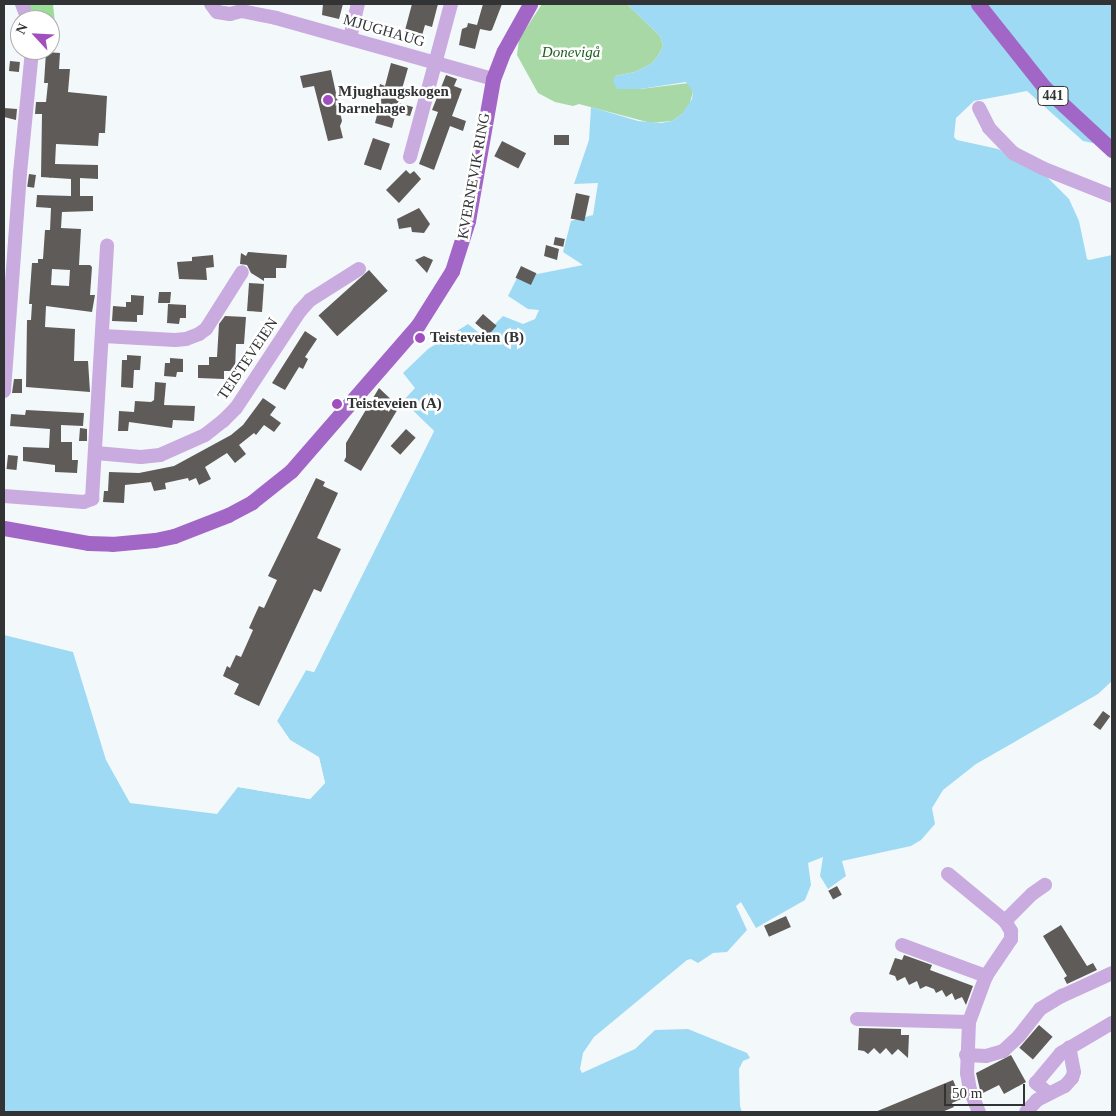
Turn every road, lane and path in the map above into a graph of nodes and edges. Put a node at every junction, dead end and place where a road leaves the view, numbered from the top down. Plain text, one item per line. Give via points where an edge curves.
1 (212, 4) edge
2 (358, 4) edge
3 (451, 4) edge
4 (530, 4) edge
5 (978, 4) edge
6 (240, 7) edge
7 (350, 38) junction
8 (31, 60) edge
9 (434, 62) junction
10 (493, 79) junction
11 (979, 108) dead end
12 (1112, 150) edge
13 (410, 158) dead end
14 (1112, 196) edge
15 (107, 245) dead end
16 (359, 269) dead end
17 (242, 272) dead end
18 (103, 336) junction
19 (4, 391) edge
20 (96, 453) junction
21 (4, 496) edge
22 (4, 528) edge
23 (948, 874) dead end
24 (1046, 885) dead end
25 (1005, 921) junction
26 (902, 945) dead end
27 (1112, 973) edge
28 (986, 976) junction
29 (857, 1019) dead end
30 (969, 1022) junction
31 (1112, 1023) edge
32 (1069, 1047) junction
33 (966, 1055) junction
34 (1048, 1093) junction
35 (980, 1112) edge
36 (1026, 1112) edge

1 - 6 street, MJUGHAUG via 217,12 230,14
2 - 7 street
3 - 9 street
4 - 10 main road, KVERNEVIK RING via 504,51
5 - 12 main road, 441 via 1044,87
6 - 7 street, MJUGHAUG
7 - 9 street, MJUGHAUG
8 - 19 street
9 - 10 street, MJUGHAUG
9 - 13 street
10 - 22 main road, KVERNEVIK RING via 468,222 452,271 418,325 291,471 252,502 228,515 164,538 127,543 88,543
11 - 14 street via 989,128 1013,153
15 - 18 street
16 - 20 street, TEISTEVEIEN via 310,300 236,408 206,435 160,454 141,457
17 - 18 street via 212,320 199,334 175,340
18 - 20 street
20 - 21 street via 94,492 90,501
23 - 25 street
24 - 25 street via 1021,903
25 - 28 street via 1011,931 1011,939
26 - 28 street
27 - 33 street via 1040,1009 1003,1051 986,1056
28 - 30 street
29 - 30 street
30 - 33 street
31 - 32 street
32 - 34 street via 1074,1072 1072,1078 1065,1086
32 - 34 street via 1036,1083
33 - 35 street via 970,1090
34 - 36 street

